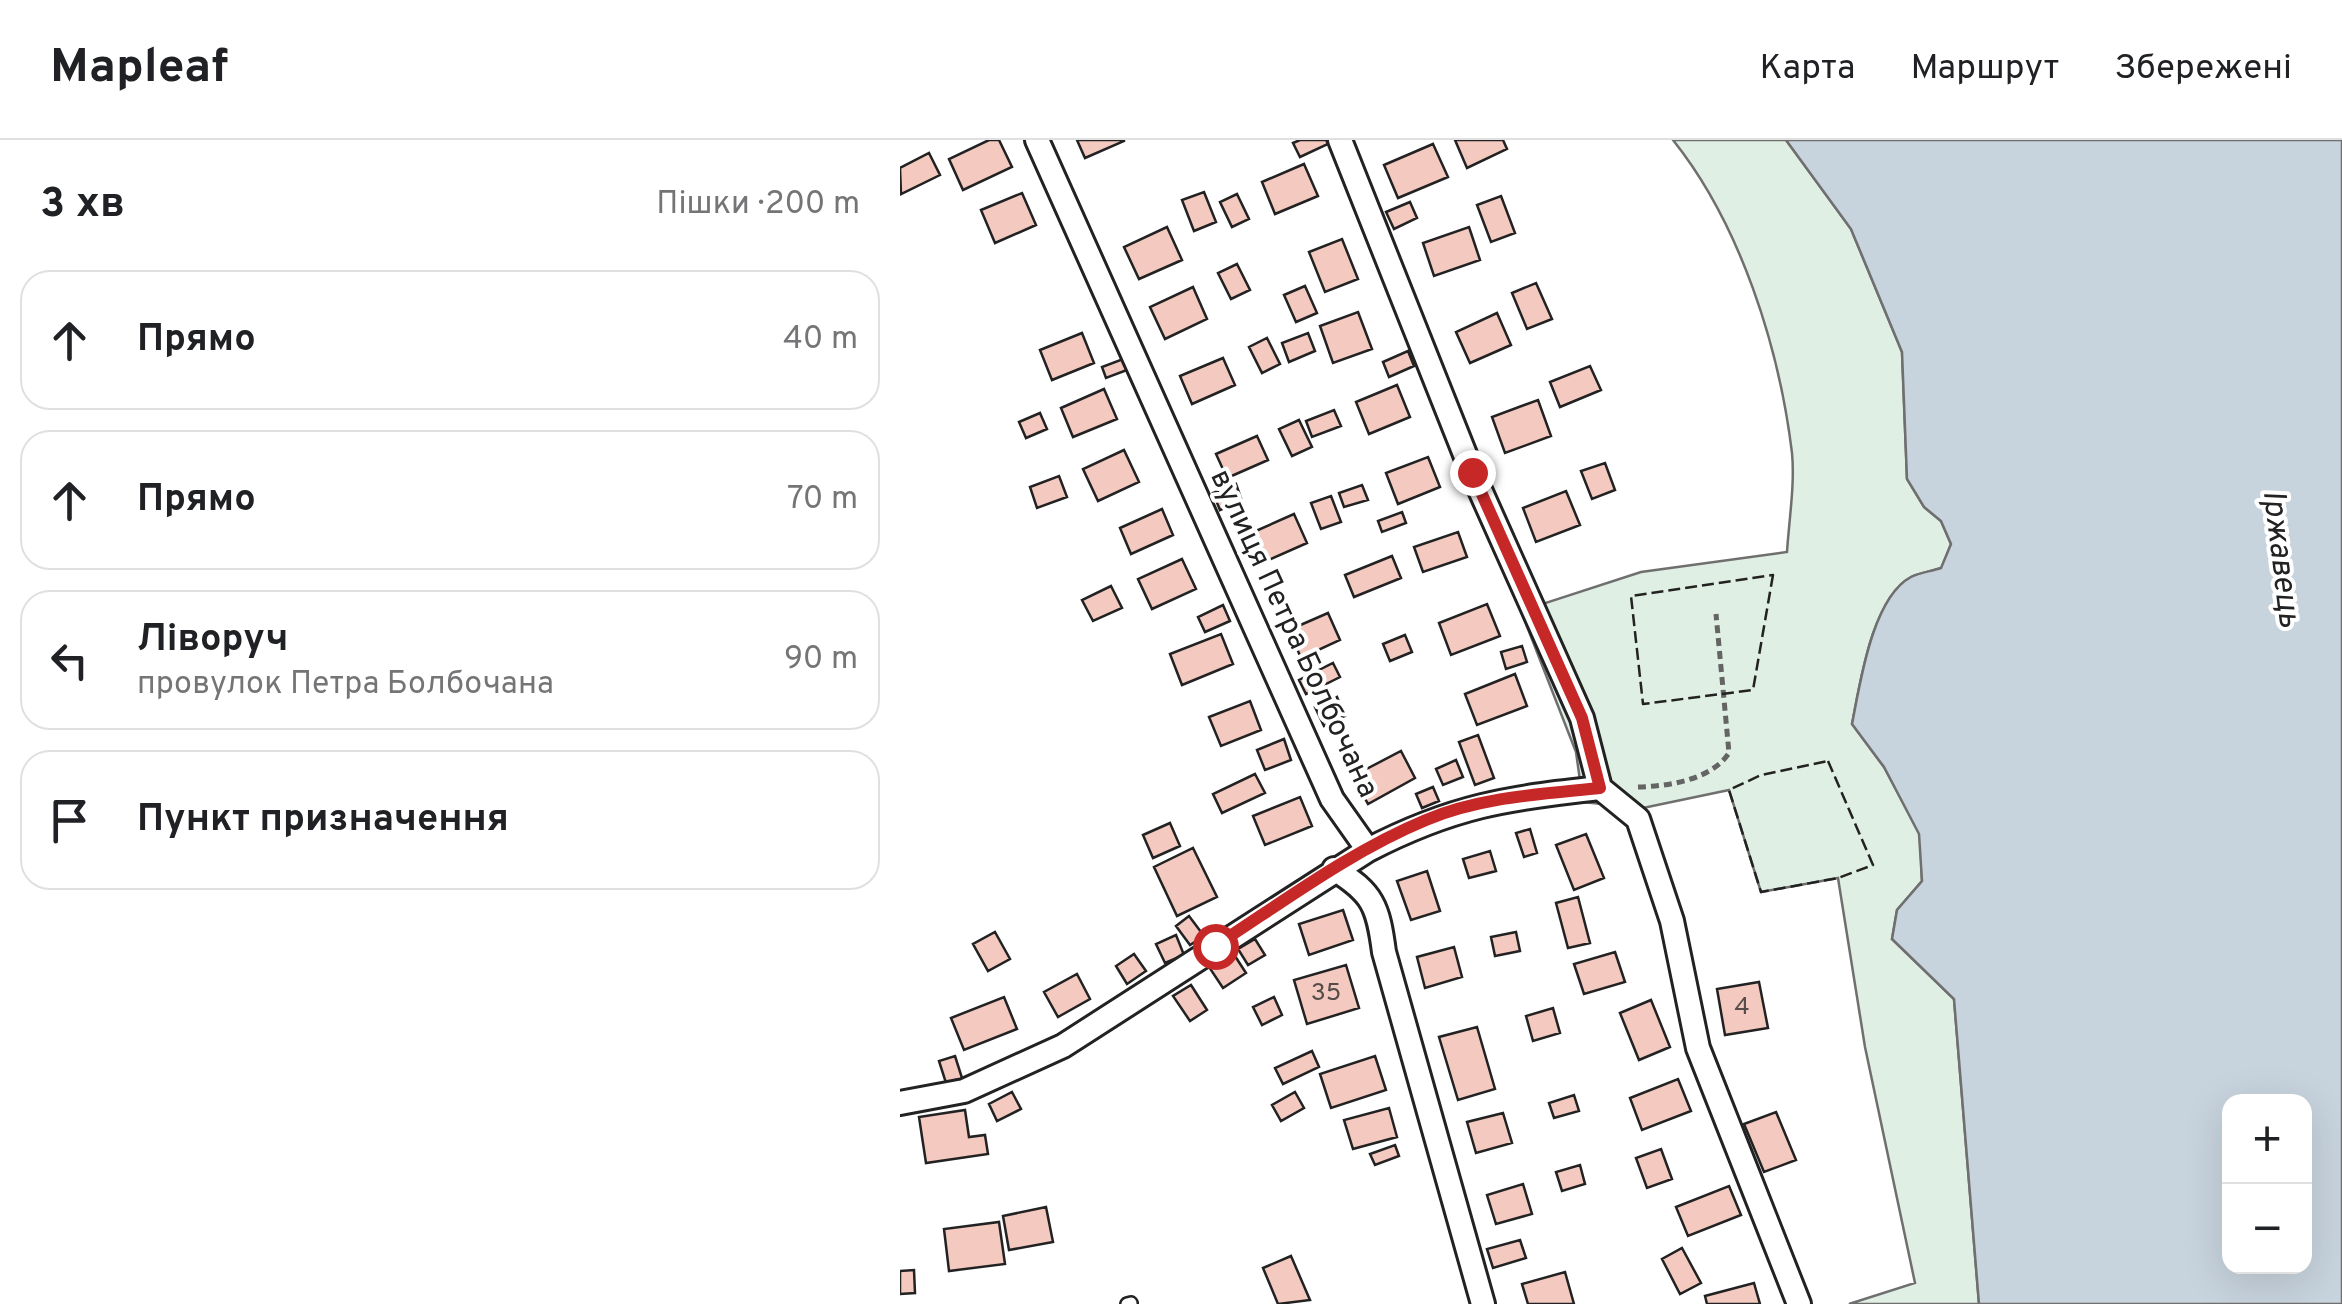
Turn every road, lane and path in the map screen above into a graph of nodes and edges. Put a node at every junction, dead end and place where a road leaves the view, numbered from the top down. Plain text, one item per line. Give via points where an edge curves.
1 (1037, 140) edge
2 (1340, 140) edge
3 (1716, 614) dead end
4 (1600, 788) junction
5 (1368, 850) junction
6 (1334, 868) junction
7 (900, 1102) edge
8 (1482, 1304) edge
9 (1799, 1304) edge

1 - 5 street, вулиця Петра Болбочана via 1332,799
2 - 4 street via 1472,472 1582,718
3 - 4 path via 1730,735 1720,767 1692,778
4 - 5 street via 1510,797 1428,818
4 - 9 street via 1638,819 1672,921 1698,1048
5 - 6 street
6 - 7 street via 1063,1046 964,1091
6 - 8 street via 1366,889 1380,920

